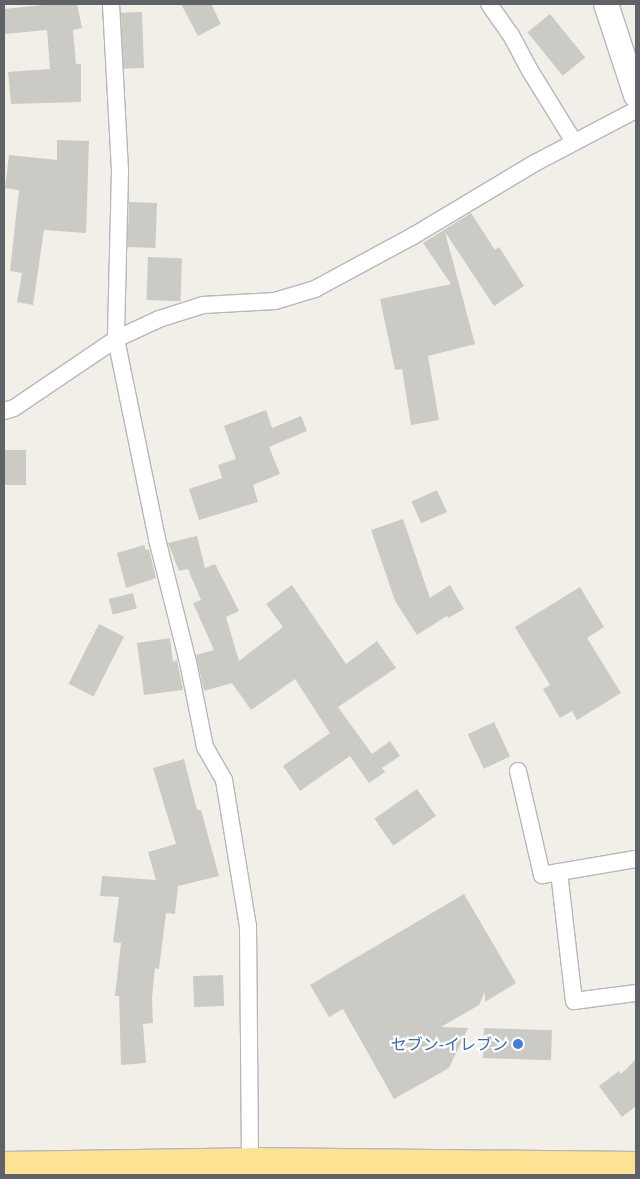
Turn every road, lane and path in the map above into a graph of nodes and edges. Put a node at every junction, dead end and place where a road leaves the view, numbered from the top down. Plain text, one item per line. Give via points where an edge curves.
1 (111, 4) edge
2 (489, 4) edge
3 (606, 4) edge
4 (636, 95) edge
5 (636, 110) edge
6 (574, 142) junction
7 (116, 339) junction
8 (4, 411) edge
9 (518, 771) dead end
10 (636, 859) edge
11 (559, 872) junction
12 (636, 993) edge
13 (4, 1166) edge
14 (636, 1166) edge
15 (247, 1169) edge

1 - 7 street via 120,171
2 - 6 street
3 - 4 main road
5 - 6 street
6 - 7 street via 315,289 275,301 202,305 159,319
7 - 8 street via 14,408
7 - 15 street via 156,539 188,662 205,747 224,780 248,926
9 - 11 street via 542,875
10 - 11 street
11 - 12 street via 574,1001
13 - 15 highway
14 - 15 highway

